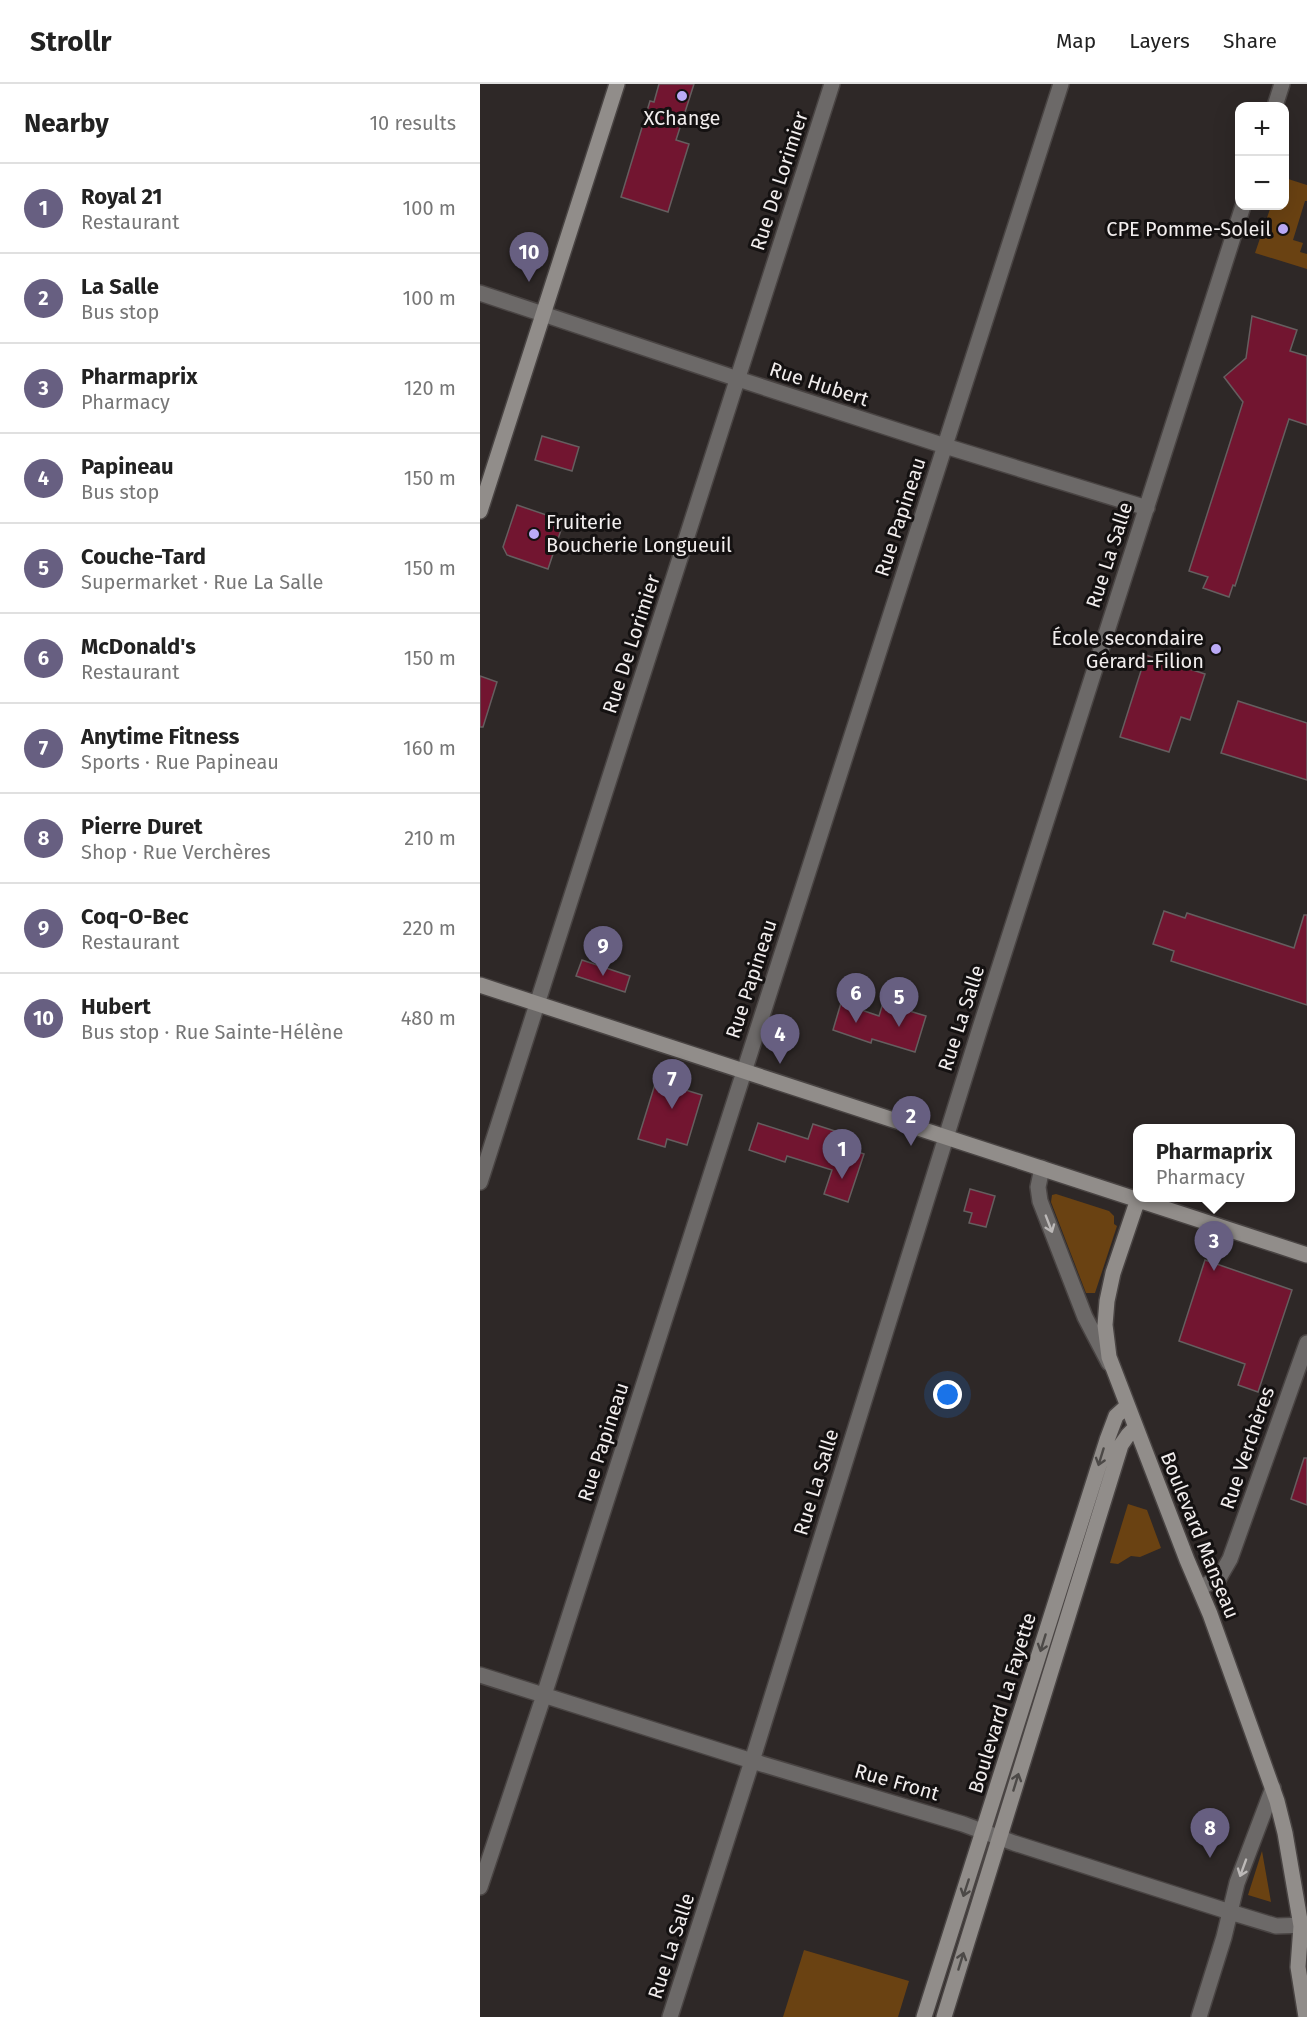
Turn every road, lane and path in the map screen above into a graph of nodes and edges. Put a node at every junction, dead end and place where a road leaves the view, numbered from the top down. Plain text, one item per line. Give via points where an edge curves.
1 (617, 84) edge
2 (832, 84) edge
3 (1061, 84) edge
4 (1282, 84) edge
5 (1276, 102) edge
6 (1242, 210) edge
7 (480, 292) edge
8 (542, 312) junction
9 (738, 380) junction
10 (945, 446) junction
11 (1147, 508) junction
12 (480, 511) edge
13 (480, 985) edge
14 (539, 1004) junction
15 (744, 1070) junction
16 (946, 1137) junction
17 (1042, 1168) junction
18 (480, 1182) edge
19 (1133, 1198) edge
20 (1136, 1202) edge
21 (1146, 1202) edge
22 (1307, 1255) edge
23 (1307, 1343) edge
24 (1113, 1369) junction
25 (1127, 1406) junction
26 (1135, 1428) junction
27 (1199, 1588) junction
28 (480, 1675) edge
29 (544, 1695) junction
30 (752, 1761) junction
31 (1273, 1788) junction
32 (984, 1832) junction
33 (999, 1838) junction
34 (480, 1887) edge
35 (1230, 1912) junction
36 (1305, 1928) edge
37 (670, 2017) edge
38 (924, 2017) edge
39 (944, 2017) edge
40 (1199, 2017) edge
41 (1306, 2017) edge

1 - 8 street
2 - 9 street, Rue De Lorimier
3 - 10 street, Rue Papineau
4 - 5 street
6 - 11 street, Rue La Salle
7 - 8 street, Rue Hubert
8 - 9 street, Rue Hubert
8 - 12 street
9 - 10 street, Rue Hubert
9 - 14 street, Rue De Lorimier
10 - 11 street, Rue Hubert
10 - 15 street, Rue Papineau
11 - 16 street, Rue La Salle
13 - 14 street
14 - 15 street
14 - 18 street, Rue De Lorimier
15 - 16 street
15 - 29 street, Rue Papineau
16 - 17 street
16 - 30 street, Rue La Salle
17 - 19 street
17 -> 24 street, Boulevard Manseau via 1040,1201 1085,1317
20 - 24 street via 1106,1309 1107,1347
21 - 22 street
23 - 27 street, Rue Verchères via 1230,1559 1219,1578
24 - 25 street, Boulevard Manseau
25 - 26 street, Boulevard Manseau
25 -> 32 street, Boulevard La Fayette via 1116,1416 1107,1440
26 - 27 street, Boulevard Manseau
33 -> 26 street, Boulevard La Fayette via 1121,1445
27 - 31 street, Boulevard Manseau
28 - 29 street, Rue Front
29 - 30 street, Rue Front
29 - 34 street, Rue Papineau
30 - 32 street, Rue Front
30 - 37 street, Rue La Salle
31 -> 35 street
31 - 36 street, Boulevard Manseau
32 - 33 street, Rue Front
32 -> 38 street, Boulevard La Fayette
33 - 35 street, Rue Front
39 -> 33 street, Boulevard La Fayette
35 - 36 street, Rue Front via 1276,1926
35 - 40 street
36 - 41 street, Boulevard Manseau via 1298,1967

